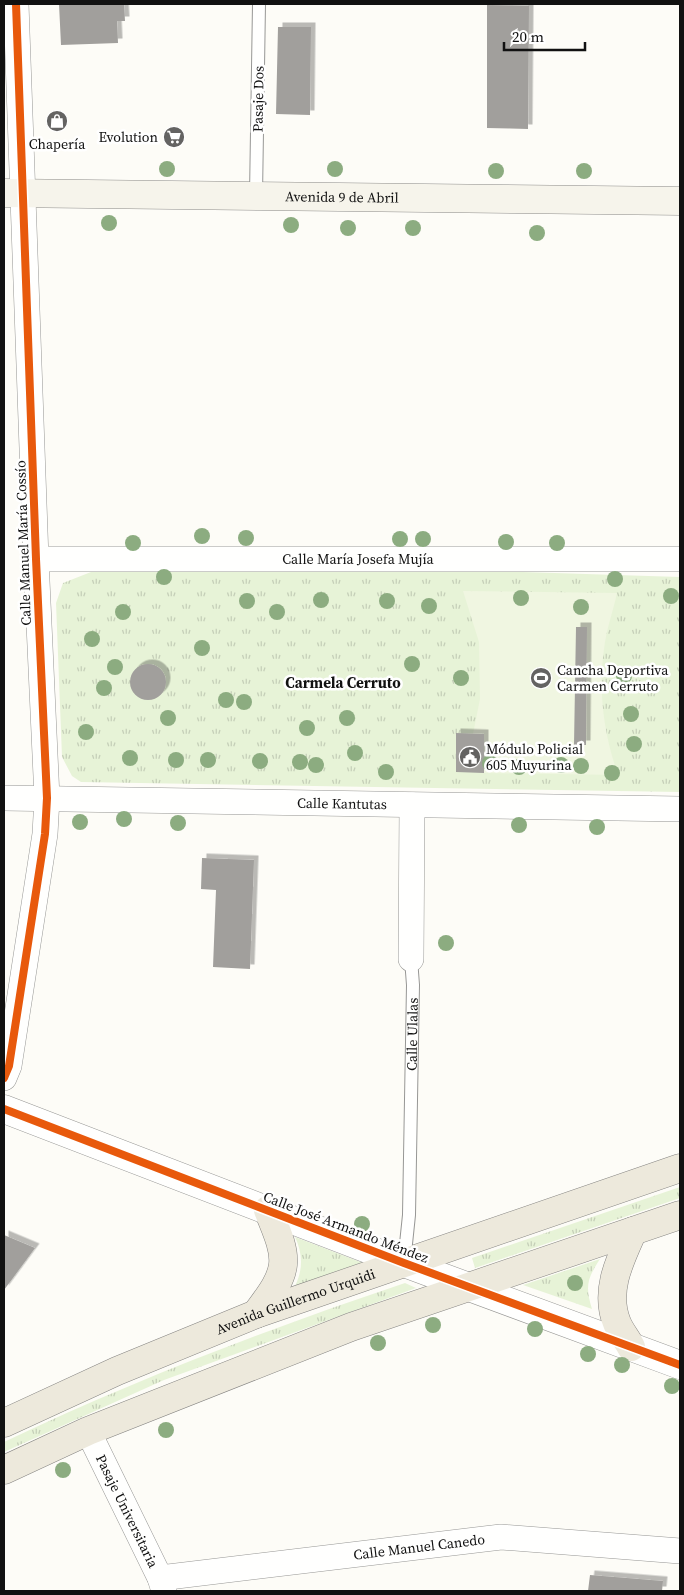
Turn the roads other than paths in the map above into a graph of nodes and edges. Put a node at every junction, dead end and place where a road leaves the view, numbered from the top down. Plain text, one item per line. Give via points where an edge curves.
1 (16, 4) edge
2 (259, 4) edge
3 (13, 193) edge
4 (256, 195) junction
5 (680, 201) edge
6 (36, 559) junction
7 (680, 559) edge
8 (4, 798) edge
9 (47, 798) junction
10 (412, 805) junction
11 (680, 809) edge
12 (411, 959) joint
13 (4, 1078) edge
14 (4, 1109) edge
15 (680, 1168) edge
16 (268, 1210) junction
17 (680, 1215) edge
18 (633, 1231) junction
19 (404, 1263) junction
20 (472, 1287) junction
21 (256, 1314) junction
22 (631, 1347) junction
23 (680, 1365) edge
24 (4, 1423) edge
25 (88, 1431) junction
26 (4, 1470) edge
27 (680, 1551) edge
28 (162, 1585) edge

1 - 3 street, Calle Manuel María Cossío
2 - 4 lane, Pasaje Dos
3 - 4 main road, Avenida 9 de Abril
3 - 6 street, Calle Manuel María Cossío
4 - 5 main road, Avenida 9 de Abril
6 - 7 street, Calle María Josefa Mujía
6 - 9 street, Calle Manuel María Cossío
8 - 9 street, Calle Kantutas
9 - 10 street, Calle Kantutas
9 - 13 street, Calle Manuel María Cossío via 45,834 9,1066
10 - 11 street, Calle Kantutas
10 - 12 street, Calle Ulalas
12 - 19 lane, Calle Ulalas via 414,985 409,1215
14 - 16 street, Calle José Armando Méndez
15 - 19 main road, Avenida Guillermo Urquidi
16 - 19 street, Calle José Armando Méndez
16 - 21 main road via 282,1243 284,1266 277,1286
17 - 18 main road
18 - 20 main road
18 - 22 main road via 615,1274 612,1296 617,1322
19 - 20 street, Calle José Armando Méndez
19 - 21 main road, Avenida Guillermo Urquidi
20 - 22 street, Calle José Armando Méndez
20 - 25 main road via 351,1327
21 - 24 main road, Avenida Guillermo Urquidi via 117,1371
22 - 23 street, Calle José Armando Méndez
25 - 26 main road
25 - 28 street, Pasaje Universitaria
27 - 28 street, Calle Manuel Canedo via 501,1537

